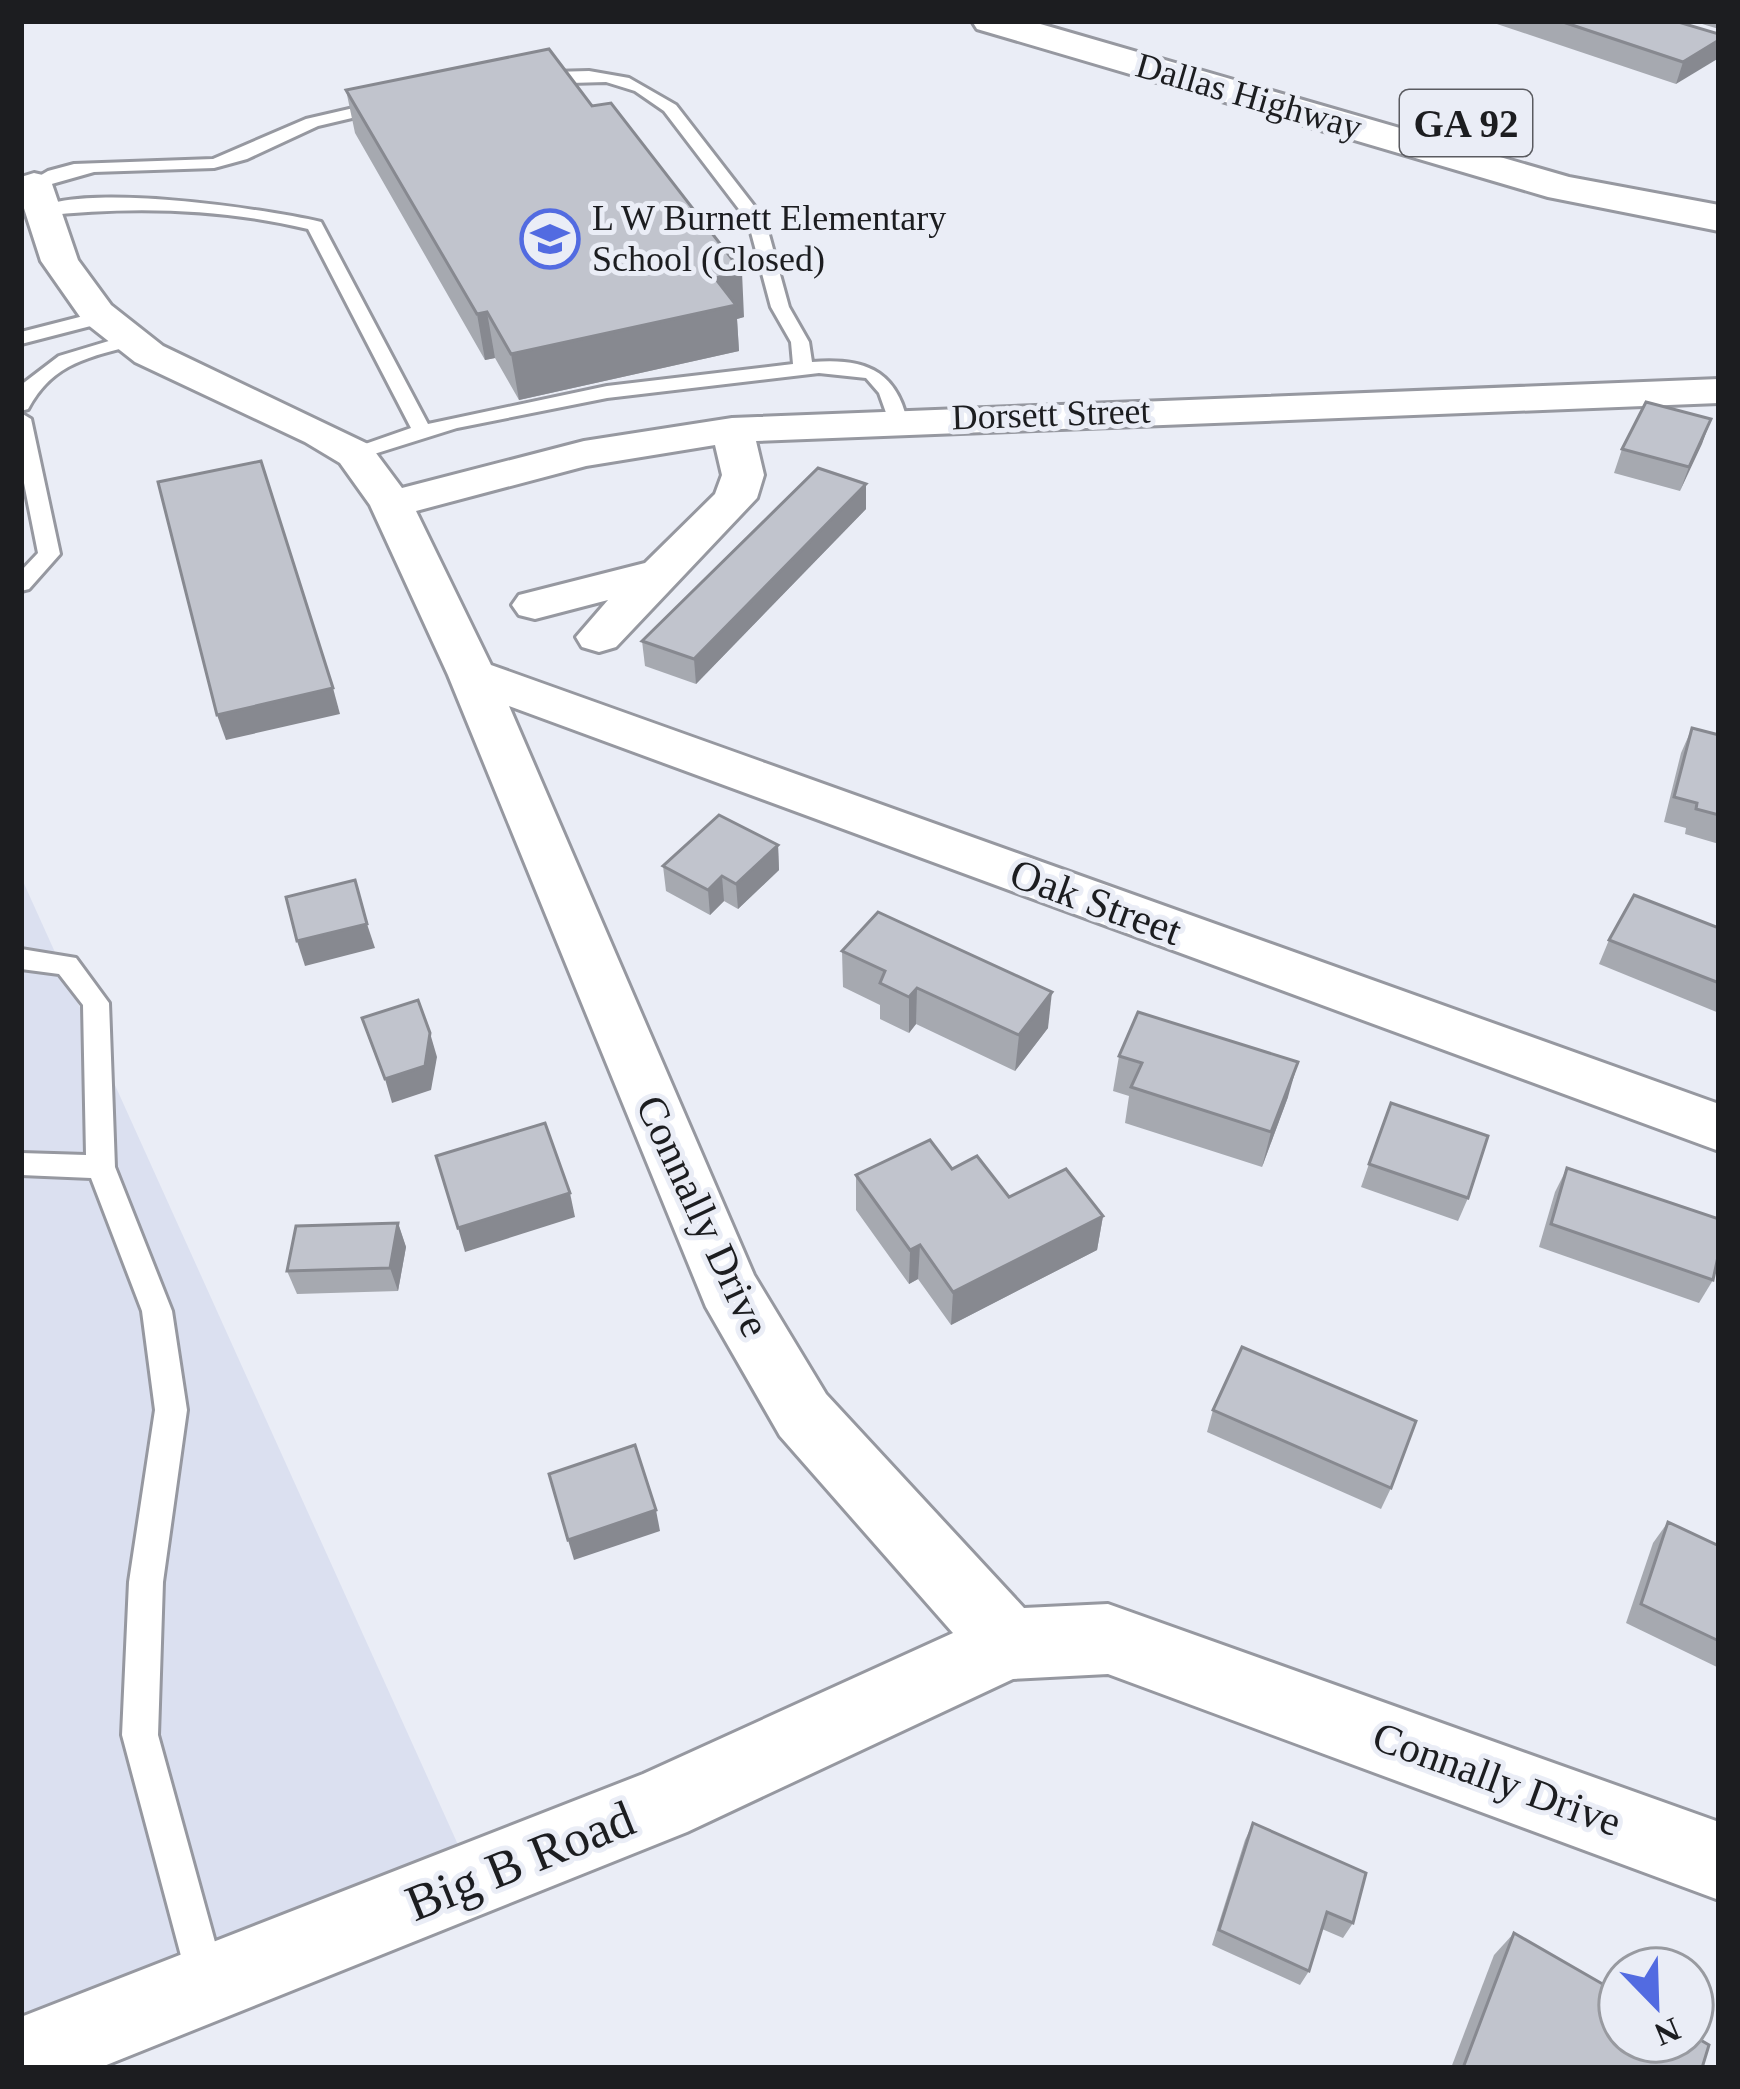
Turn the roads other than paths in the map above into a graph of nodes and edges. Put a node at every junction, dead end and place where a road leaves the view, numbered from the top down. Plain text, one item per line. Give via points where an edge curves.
1 (990, 21) edge
2 (1108, 21) edge
3 (508, 84) edge
4 (398, 104) edge
5 (1543, 143) dead end
6 (1652, 166) dead end
7 (1719, 180) edge
8 (38, 197) junction
9 (1719, 218) edge
10 (117, 328) junction
11 (21, 338) edge
12 (803, 370) junction
13 (1719, 391) edge
14 (21, 405) edge
15 (21, 419) edge
16 (898, 420) junction
17 (421, 428) junction
18 (732, 430) junction
19 (355, 454) junction
20 (392, 504) junction
21 (662, 572) junction
22 (21, 584) edge
23 (535, 605) dead end
24 (598, 638) dead end
25 (472, 675) junction
26 (21, 959) edge
27 (1719, 1128) edge
28 (21, 1164) edge
29 (101, 1167) junction
30 (1009, 1644) junction
31 (1719, 1861) edge
32 (208, 1986) junction
33 (21, 2058) edge

1 - 9 main road, Dallas Highway / GA 92 via 1563,188
2 - 5 main road, Dallas Highway / GA 92
3 - 12 lane via 589,75 655,93 756,220
4 - 8 lane via 297,127 203,166 87,164 55,172
6 - 7 main road
8 - 10 street, Connally Drive via 79,294
8 - 17 lane via 250,212 316,226
10 - 11 lane
10 - 14 lane via 48,370 25,389
10 - 19 street, Connally Drive via 149,354
12 - 16 lane via 854,368 878,377
12 - 17 lane via 677,381
13 - 16 street, Dorsett Street
15 - 22 lane via 49,554
16 - 18 street, Dorsett Street
17 - 19 lane
18 - 20 street, Dorsett Street via 607,449
18 - 21 street via 743,475 735,498
19 - 20 street, Connally Drive
20 - 25 street, Connally Drive
21 - 23 street
21 - 24 street
25 - 27 street, Oak Street
25 - 30 street, Connally Drive via 728,1288 803,1415
26 - 29 lane via 67,965 96,1003
28 - 29 lane
29 - 32 lane via 157,1311 171,1410 146,1582 140,1736
30 - 31 street, Connally Drive via 1108,1639
30 - 32 street, Big B Road via 660,1805
32 - 33 street, Big B Road

